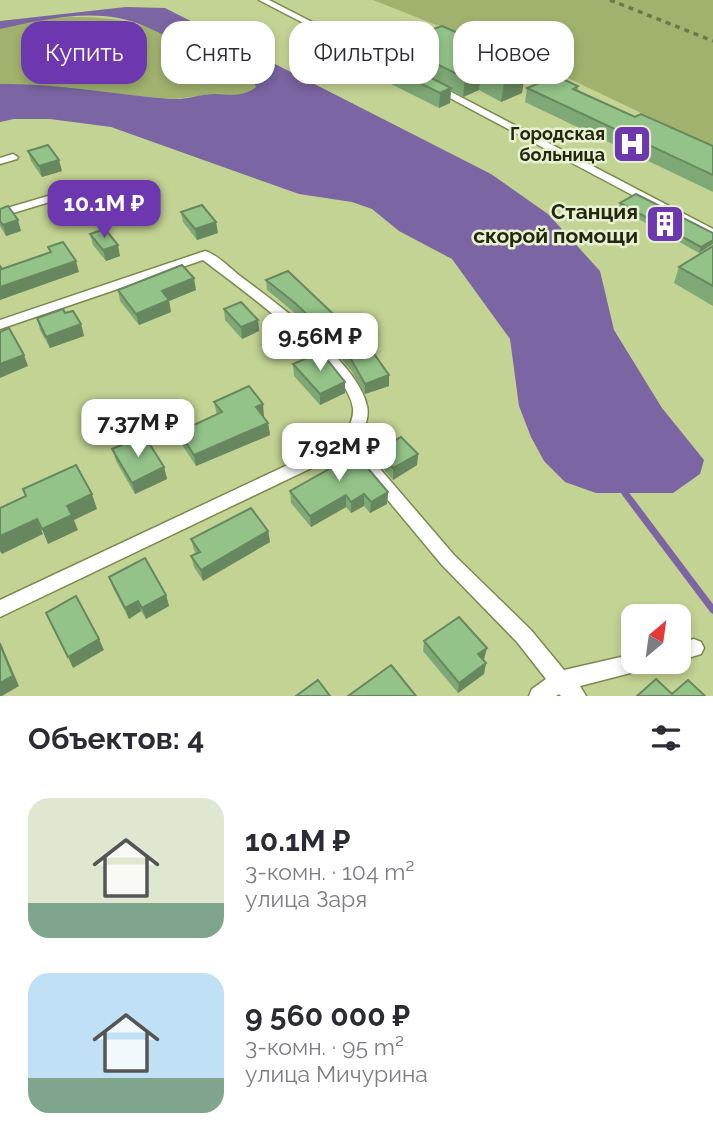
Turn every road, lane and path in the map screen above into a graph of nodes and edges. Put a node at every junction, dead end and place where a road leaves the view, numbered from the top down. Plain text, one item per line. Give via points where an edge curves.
1 (263, 0) edge
2 (304, 21) edge
3 (428, 84) edge
4 (13, 158) dead end
5 (0, 161) edge
6 (72, 192) dead end
7 (0, 214) edge
8 (713, 233) edge
9 (0, 325) edge
10 (349, 443) junction
11 (0, 609) edge
12 (621, 666) edge
13 (560, 681) junction
14 (539, 696) edge
15 (576, 696) edge

1 - 2 street
3 - 8 street
4 - 5 street
6 - 7 street
9 - 10 street via 205,256 292,324 351,386 360,403 360,418
10 - 11 street
10 - 13 street via 448,561 524,636
12 - 13 street
13 - 14 street
13 - 15 street

